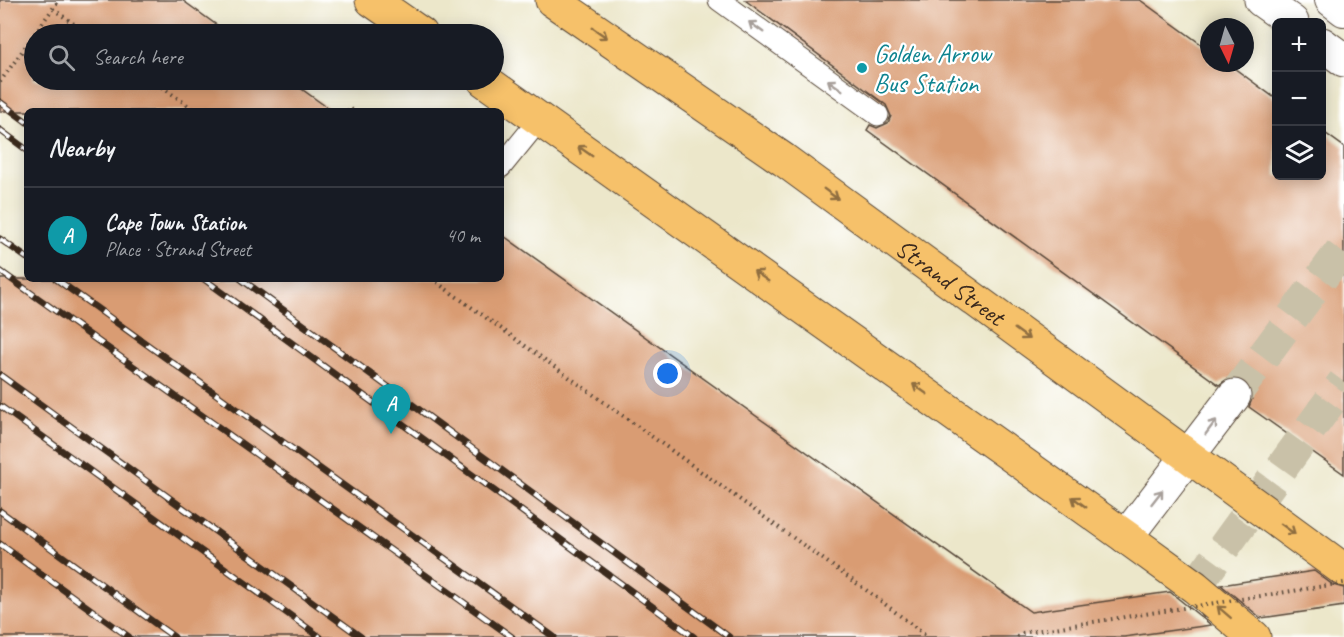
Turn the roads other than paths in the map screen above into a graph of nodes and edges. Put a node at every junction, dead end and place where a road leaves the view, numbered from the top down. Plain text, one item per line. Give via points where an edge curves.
1 (372, 0) edge
2 (552, 0) edge
3 (719, 0) edge
4 (1261, 0) edge
5 (1331, 0) edge
6 (1344, 10) edge
7 (1286, 18) edge
8 (407, 24) edge
9 (1326, 47) edge
10 (1344, 60) edge
11 (498, 90) edge
12 (878, 115) dead end
13 (540, 119) junction
14 (504, 163) edge
15 (1234, 396) tunnel mouth
16 (1187, 457) junction
17 (1126, 537) junction
18 (1344, 570) edge
19 (1254, 637) edge

1 - 8 main road
2 -> 16 main road, Strand Street via 784,160
12 -> 3 lane
4 - 7 street
5 - 6 street
9 - 10 street
11 - 13 main road
13 - 14 lane
17 -> 13 main road
16 -> 15 street
17 -> 16 street
16 -> 18 main road, Strand Street
19 -> 17 main road via 1195,586

